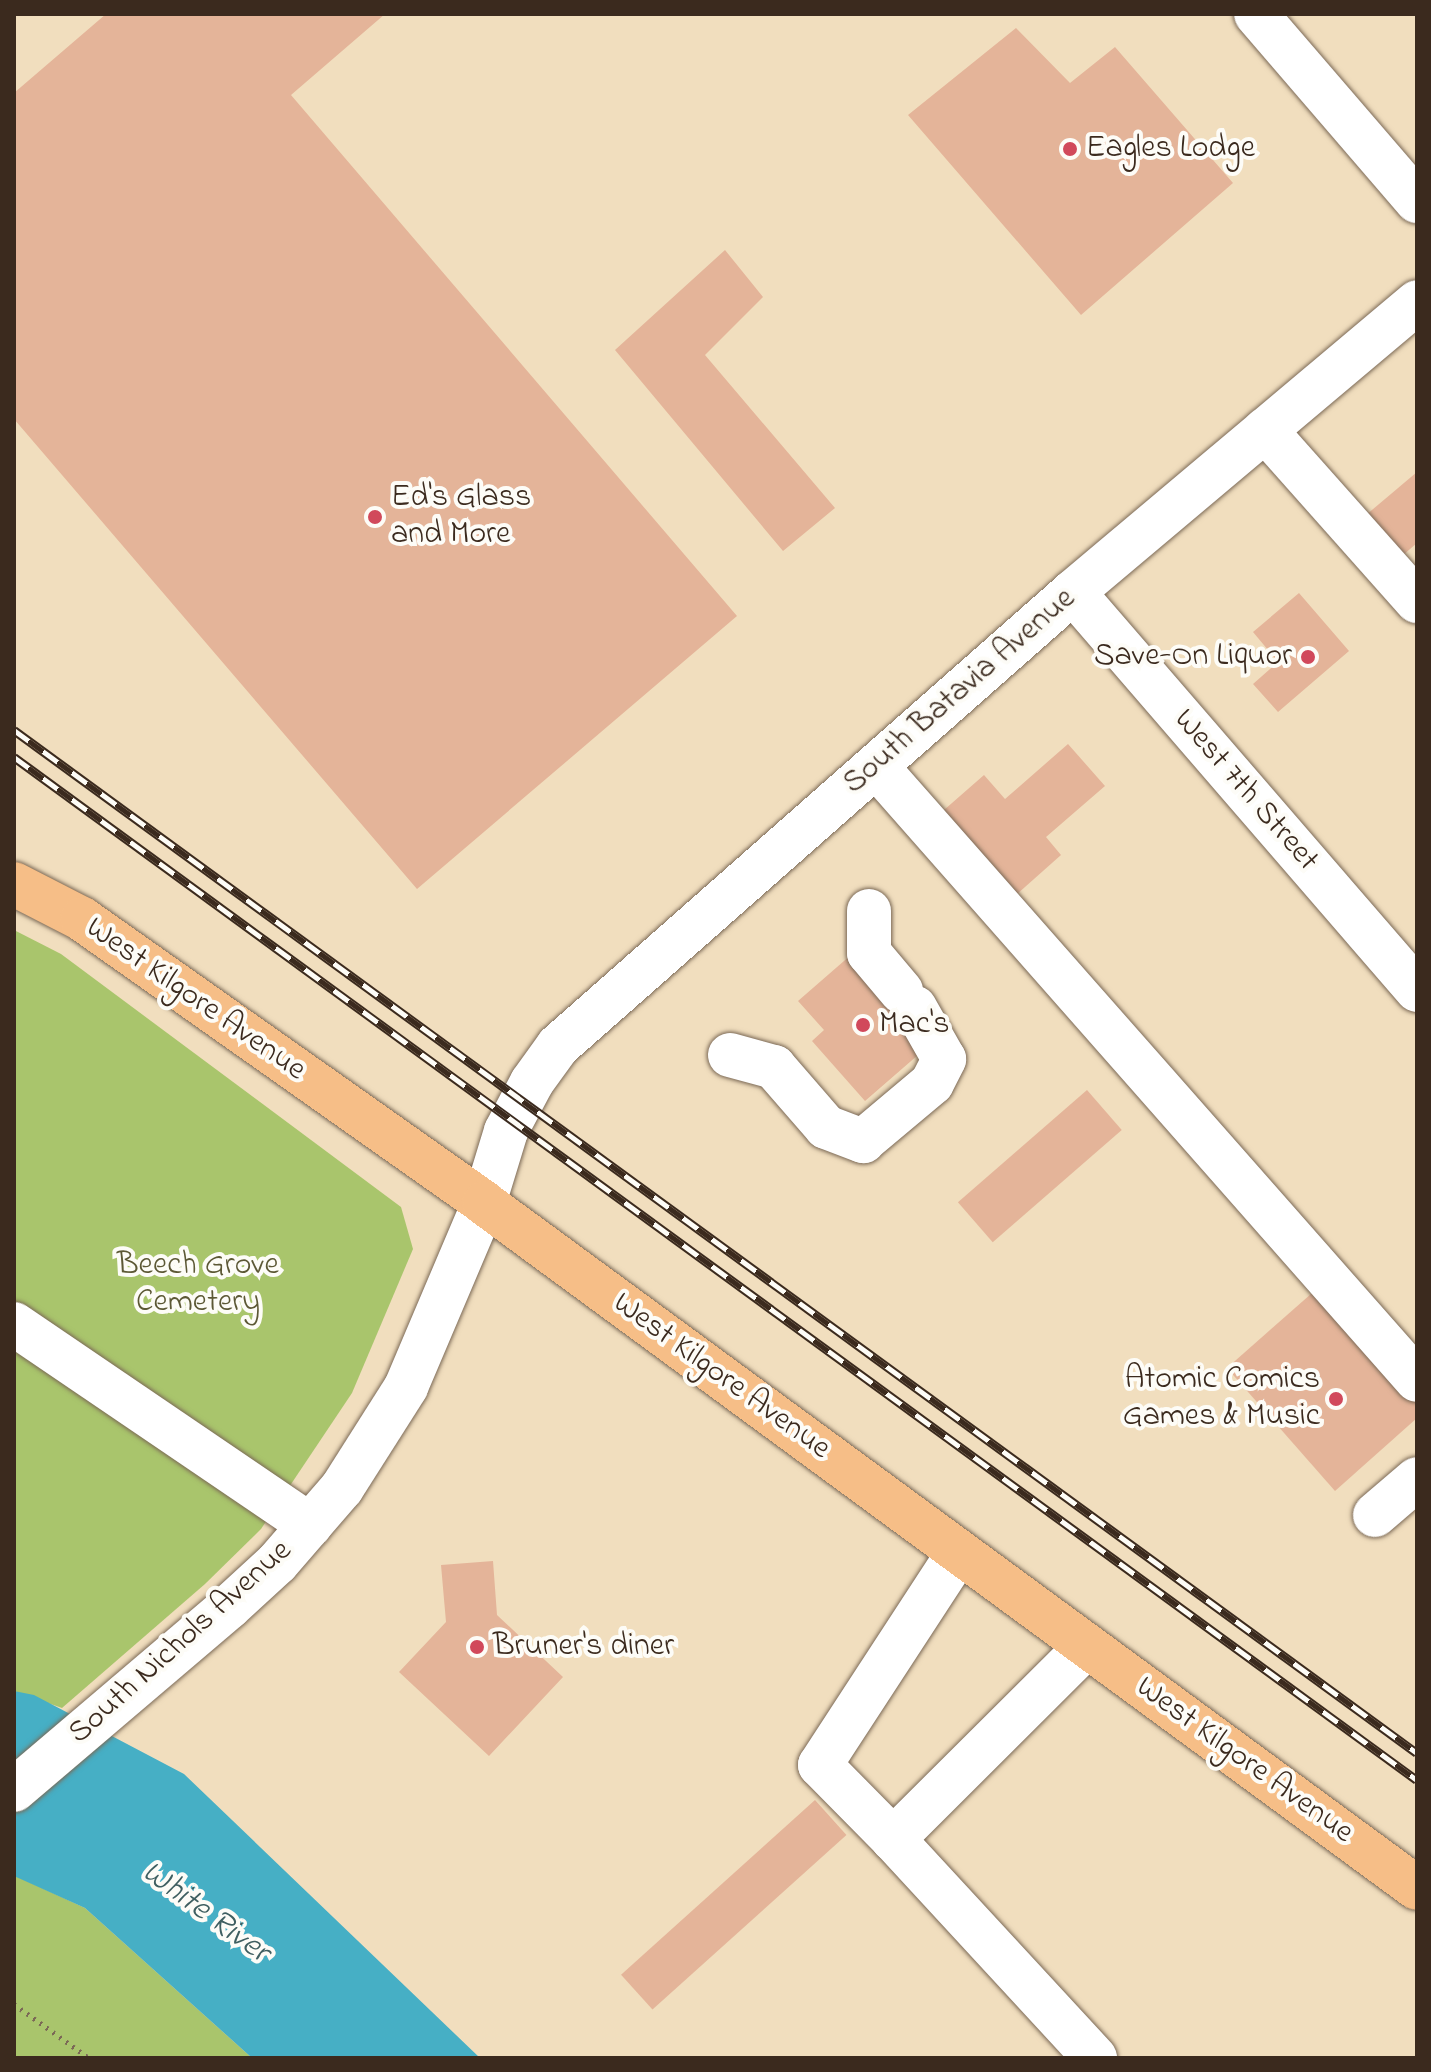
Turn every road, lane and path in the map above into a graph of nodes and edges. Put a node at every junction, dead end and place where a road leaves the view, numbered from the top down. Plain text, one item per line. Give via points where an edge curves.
1 (1256, 14) edge
2 (1417, 201) edge
3 (1417, 302) edge
4 (1265, 430) junction
5 (1073, 592) junction
6 (1417, 601) edge
7 (876, 766) junction
8 (14, 884) edge
9 (869, 911) dead end
10 (1417, 990) edge
11 (730, 1055) dead end
12 (522, 1100) joint
13 (484, 1203) junction
14 (14, 1324) edge
15 (1417, 1380) edge
16 (1417, 1479) edge
17 (1375, 1515) dead end
18 (310, 1525) junction
19 (959, 1552) junction
20 (1087, 1646) junction
21 (14, 1790) edge
22 (893, 1839) junction
23 (1417, 1888) edge
24 (14, 2004) edge
25 (89, 2058) edge
26 (1095, 2058) edge

1 - 2 street
3 - 4 street, South Batavia Avenue
4 - 5 street, South Batavia Avenue
4 - 6 street
5 - 7 street, South Batavia Avenue
5 - 10 street, West 7th Street
7 - 12 street, South Batavia Avenue via 558,1046
7 - 15 street
8 - 13 main road, West Kilgore Avenue via 82,919
9 - 11 street via 869,953 908,1000 944,1059 932,1083 863,1141 826,1127 774,1067
12 - 13 street, South Nichols Avenue via 506,1131
13 - 18 street, South Nichols Avenue via 406,1387 342,1488
13 - 19 main road, West Kilgore Avenue
14 - 18 street
16 - 17 street
18 - 21 street, South Nichols Avenue via 229,1607
19 - 20 main road, West Kilgore Avenue
19 - 22 street via 820,1765
20 - 22 street
20 - 23 main road, West Kilgore Avenue
22 - 26 street
24 - 25 path

